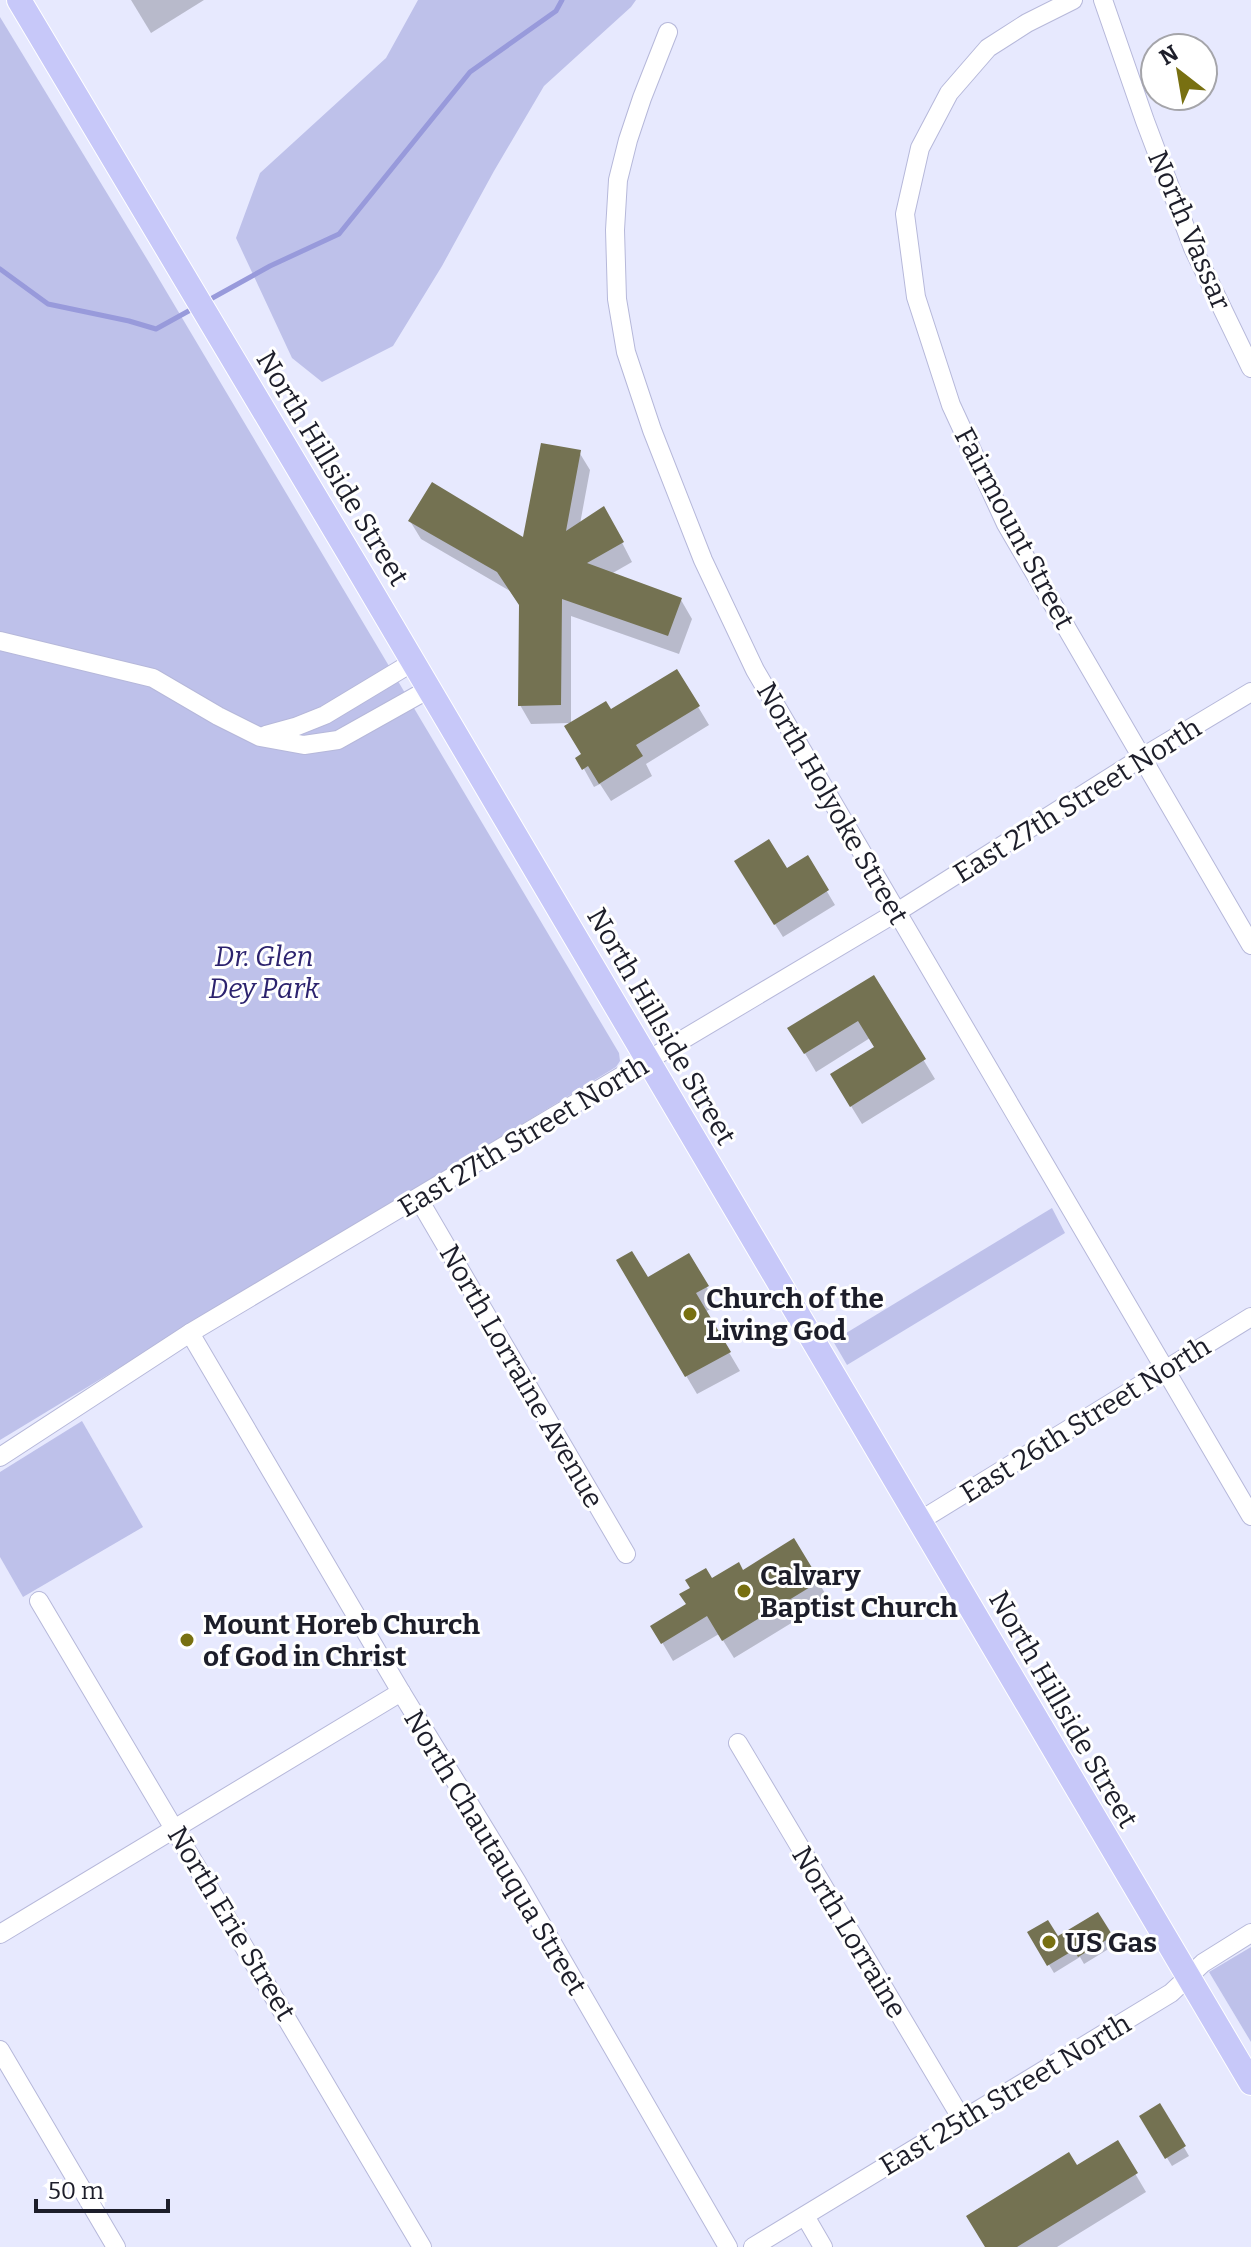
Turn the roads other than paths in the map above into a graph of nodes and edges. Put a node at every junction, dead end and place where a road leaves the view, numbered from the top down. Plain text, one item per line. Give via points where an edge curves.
1 (19, 0) edge
2 (1073, 0) edge
3 (1103, 0) edge
4 (668, 32) dead end
5 (1251, 368) edge
6 (0, 641) edge
7 (413, 662) junction
8 (429, 689) junction
9 (1251, 692) edge
10 (260, 737) junction
11 (1141, 758) junction
12 (897, 912) junction
13 (1251, 945) edge
14 (648, 1062) junction
15 (418, 1198) junction
16 (1251, 1317) edge
17 (190, 1333) junction
18 (1165, 1370) junction
19 (0, 1457) edge
20 (1251, 1516) edge
21 (918, 1522) junction
22 (626, 1554) dead end
23 (39, 1601) dead end
24 (401, 1692) junction
25 (738, 1743) dead end
26 (175, 1828) junction
27 (1251, 1933) edge
28 (0, 1934) edge
29 (1187, 1978) junction
30 (0, 2050) edge
31 (1251, 2083) edge
32 (963, 2121) junction
33 (805, 2216) junction
34 (116, 2247) edge
35 (422, 2247) edge
36 (728, 2247) edge
37 (753, 2247) edge
38 (823, 2247) edge

1 - 7 main road, North Hillside Street
2 - 11 street, Fairmount Street via 988,48 949,93 920,148 905,214 916,297 951,405 1006,524
3 - 5 street, North Vassar via 1193,248
4 - 12 street, North Holyoke Street via 618,180 617,299 626,352 703,560 755,670
6 - 10 street via 153,678
7 - 8 main road, North Hillside Street
7 - 10 street via 325,715
8 - 10 street via 338,740 304,745
8 - 14 main road, North Hillside Street
9 - 11 street, East 27th Street North
11 - 12 street, East 27th Street North
11 - 13 street, Fairmount Street
12 - 14 street, East 27th Street North
12 - 18 street, North Holyoke Street
14 - 15 street, East 27th Street North
14 - 21 main road, North Hillside Street
15 - 17 street, East 27th Street North
15 - 22 street, North Lorraine Avenue
16 - 18 street, East 26th Street North
17 - 19 street, East 27th Street North
17 - 24 street, North Chautauqua Street
18 - 20 street, North Holyoke Street
18 - 21 street, East 26th Street North
21 - 29 main road, North Hillside Street
23 - 26 street, North Erie Street
24 - 26 street
24 - 36 street, North Chautauqua Street
25 - 32 street, North Lorraine
26 - 28 street
26 - 35 street, North Erie Street
27 - 29 street, East 25th Street North
29 - 31 main road, North Hillside Street
29 - 32 street, East 25th Street North via 1171,1993
30 - 34 street
32 - 33 street, East 25th Street North
33 - 37 street, East 25th Street North
33 - 38 street

